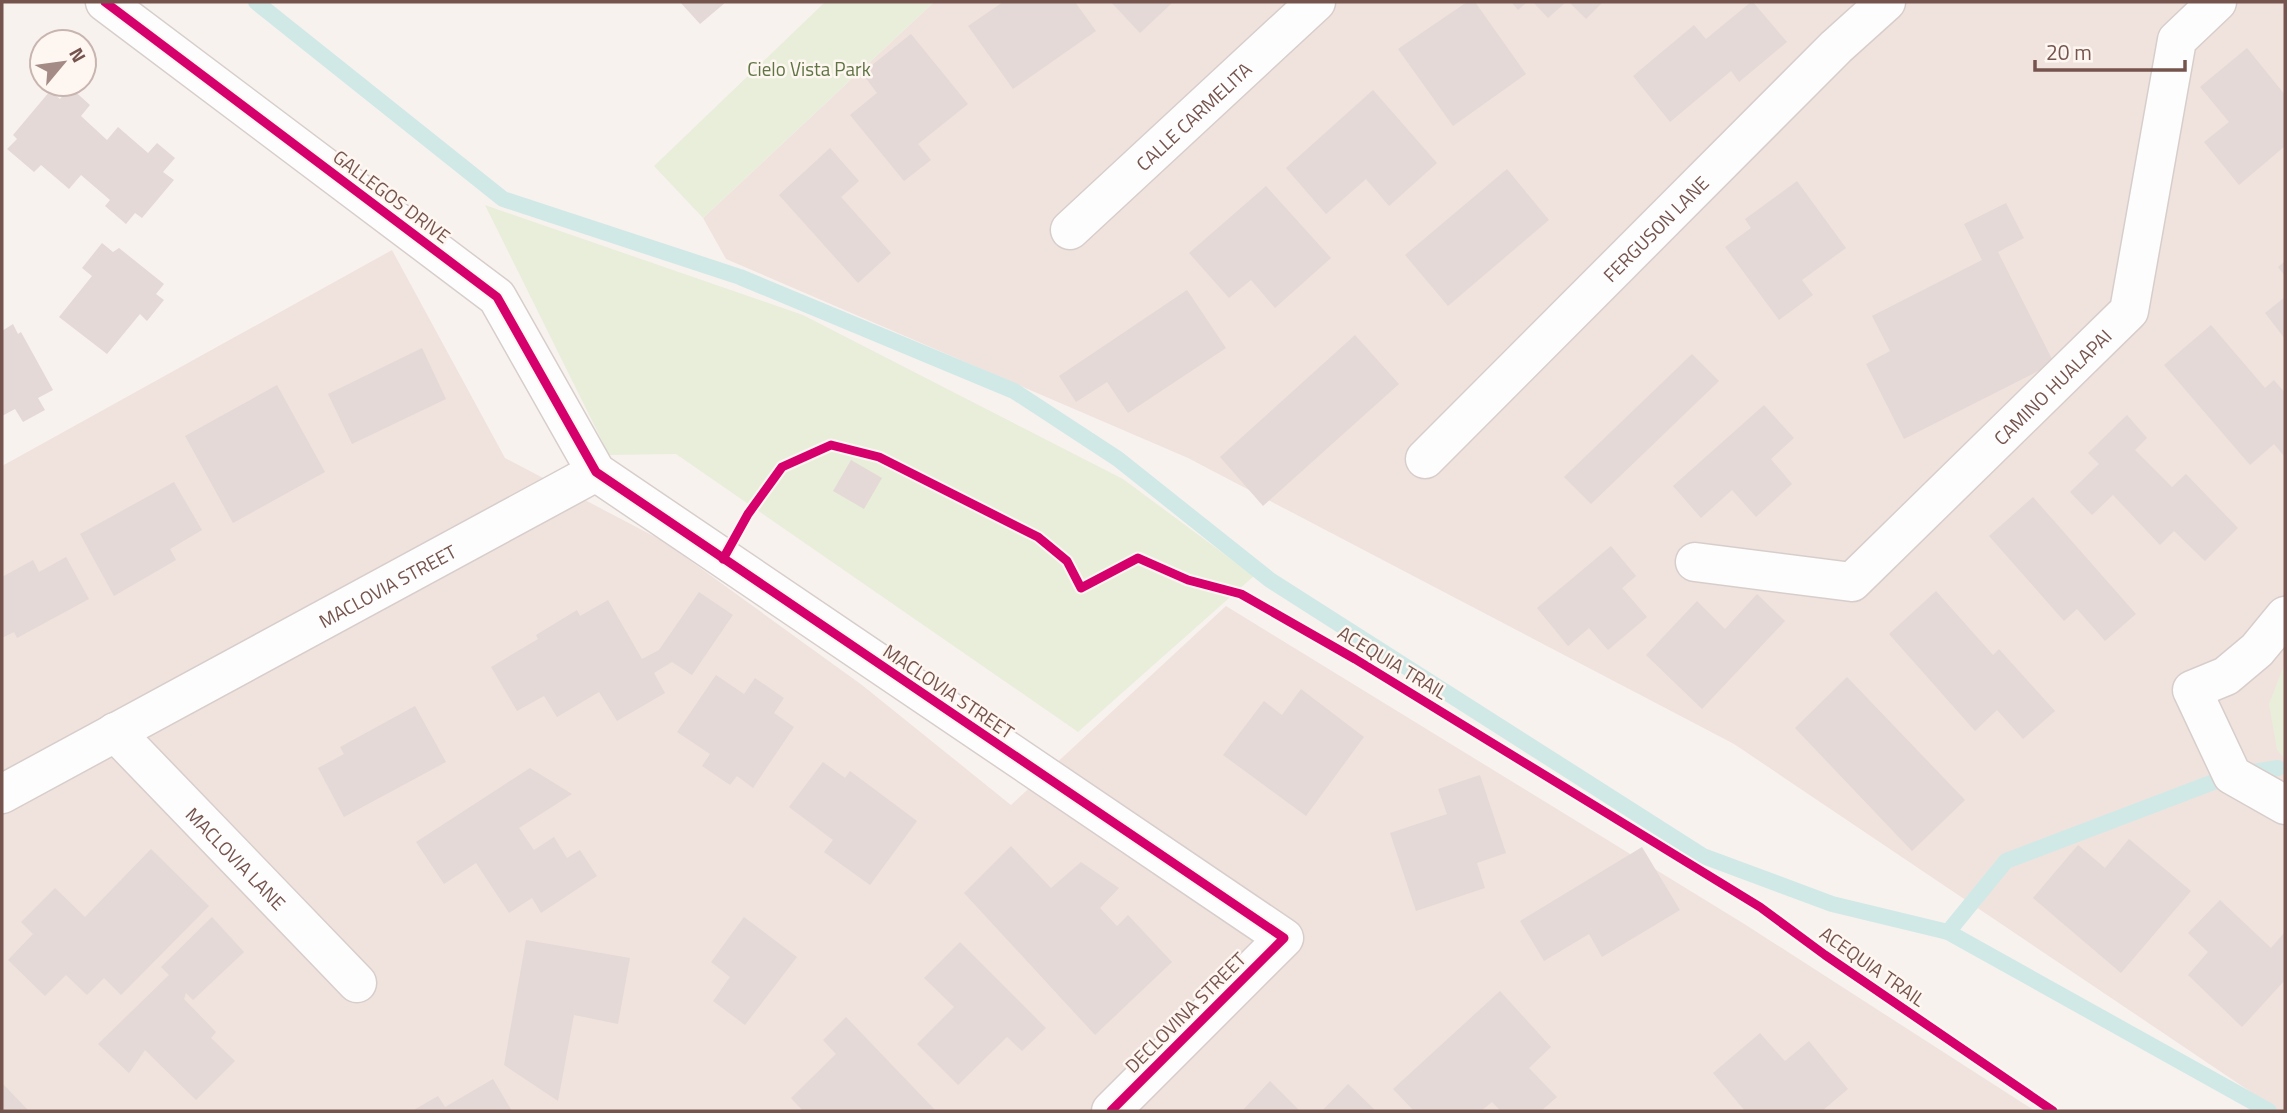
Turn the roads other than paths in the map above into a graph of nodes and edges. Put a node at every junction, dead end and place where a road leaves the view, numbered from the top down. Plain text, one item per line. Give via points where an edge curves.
1 (105, 2) edge
2 (1316, 2) edge
3 (1886, 2) edge
4 (2217, 2) edge
5 (1070, 230) dead end
6 (1425, 459) dead end
7 (596, 472) junction
8 (1695, 562) dead end
9 (2285, 616) edge
10 (115, 732) junction
11 (2, 794) edge
12 (2285, 805) edge
13 (1284, 938) joint
14 (357, 984) dead end
15 (1111, 1111) edge

1 - 7 street, GALLEGOS DRIVE via 497,297
2 - 5 street, CALLE CARMELITA
3 - 6 street, FERGUSON LANE
4 - 8 street, CAMINO HUALAPAI via 2176,40 2129,311 1852,582
7 - 10 street, MACLOVIA STREET
7 - 13 street, MACLOVIA STREET
9 - 12 street via 2257,650 2226,676 2193,691 2232,775
10 - 11 street, MACLOVIA STREET
10 - 14 street, MACLOVIA LANE
13 - 15 street, DECLOVINA STREET

